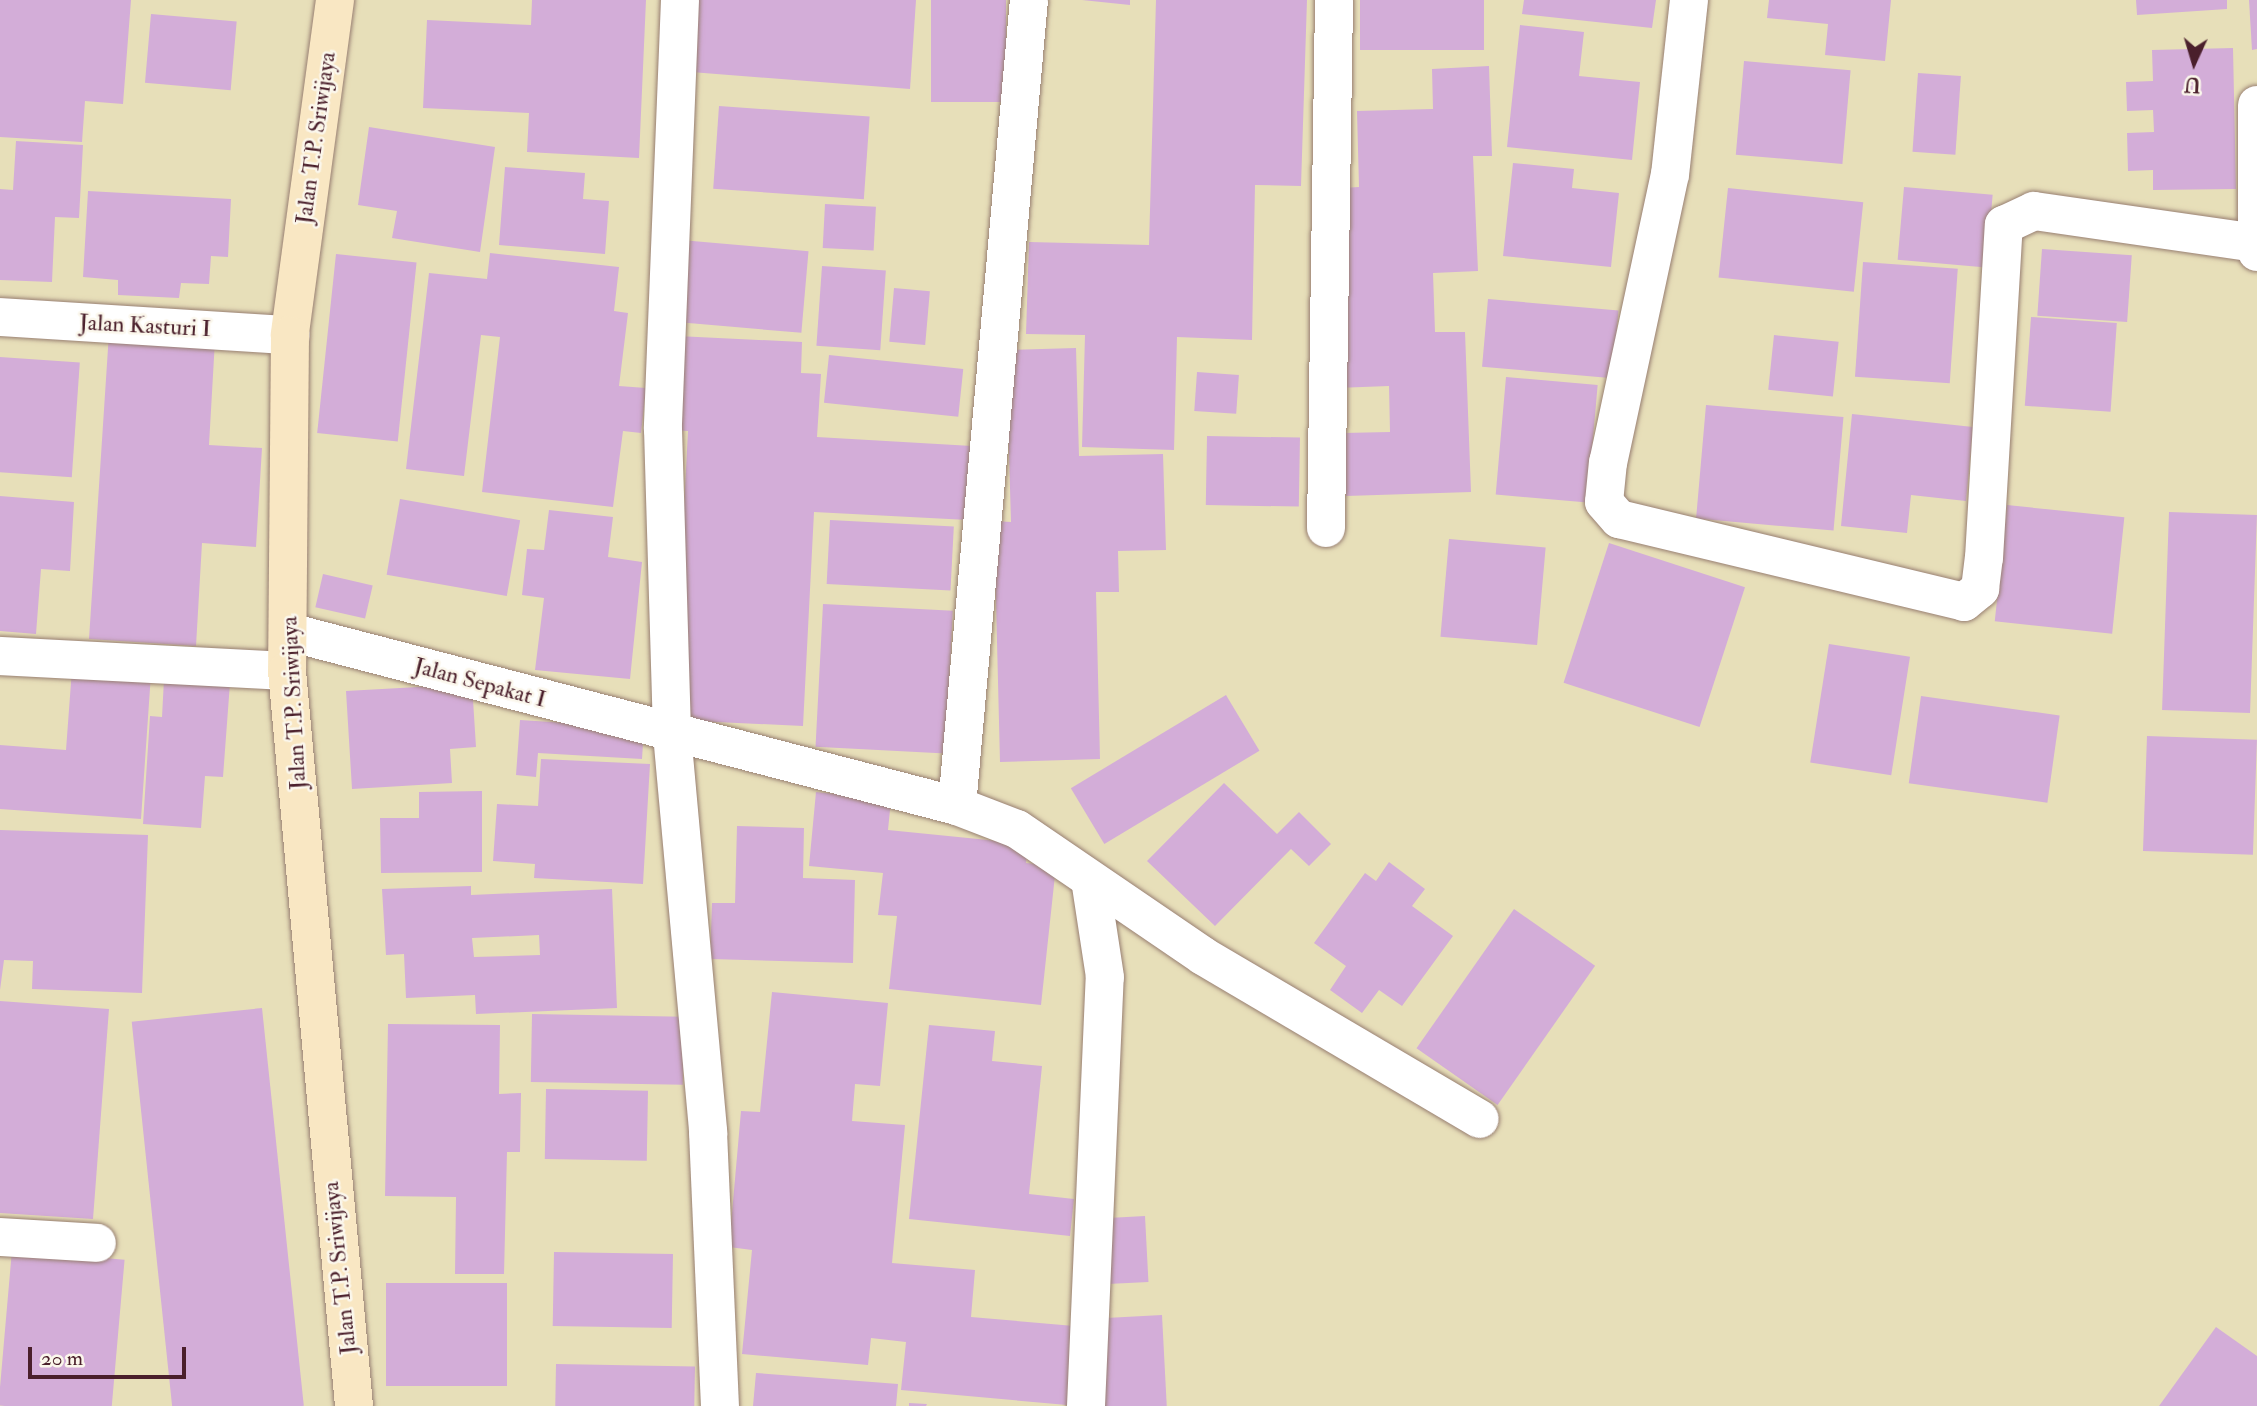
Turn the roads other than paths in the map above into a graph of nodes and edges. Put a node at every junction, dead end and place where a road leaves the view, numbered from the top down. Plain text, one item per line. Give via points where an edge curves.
1 (334, 0) edge
2 (680, 0) edge
3 (1029, 0) edge
4 (1334, 0) edge
5 (1689, 0) edge
6 (2257, 105) edge
7 (2257, 247) edge
8 (0, 317) edge
9 (290, 335) junction
10 (1326, 528) dead end
11 (289, 632) junction
12 (0, 656) edge
13 (287, 671) junction
14 (671, 734) junction
15 (957, 806) junction
16 (1091, 884) junction
17 (1480, 1119) dead end
18 (0, 1237) edge
19 (97, 1243) dead end
20 (354, 1406) edge
21 (720, 1406) edge
22 (1086, 1406) edge

1 - 9 main road, Jalan T.P. Sriwijaya
2 - 14 street via 663,429
3 - 15 street
4 - 10 street
5 - 7 street via 1670,174 1608,462 1604,502 1619,519 1964,602 1980,589 1984,558 2004,225 2034,211
6 - 7 street
8 - 9 street, Jalan Kasturi I
9 - 11 main road, Jalan T.P. Sriwijaya
11 - 13 main road, Jalan T.P. Sriwijaya
11 - 14 street, Jalan Sepakat I
12 - 13 street
13 - 20 main road, Jalan T.P. Sriwijaya
14 - 15 street, Jalan Sepakat I
14 - 21 street via 708,1132
15 - 16 street, Jalan Sepakat I via 1017,829 1067,859
16 - 17 street, Jalan Sepakat I
16 - 22 street via 1105,976
18 - 19 street

